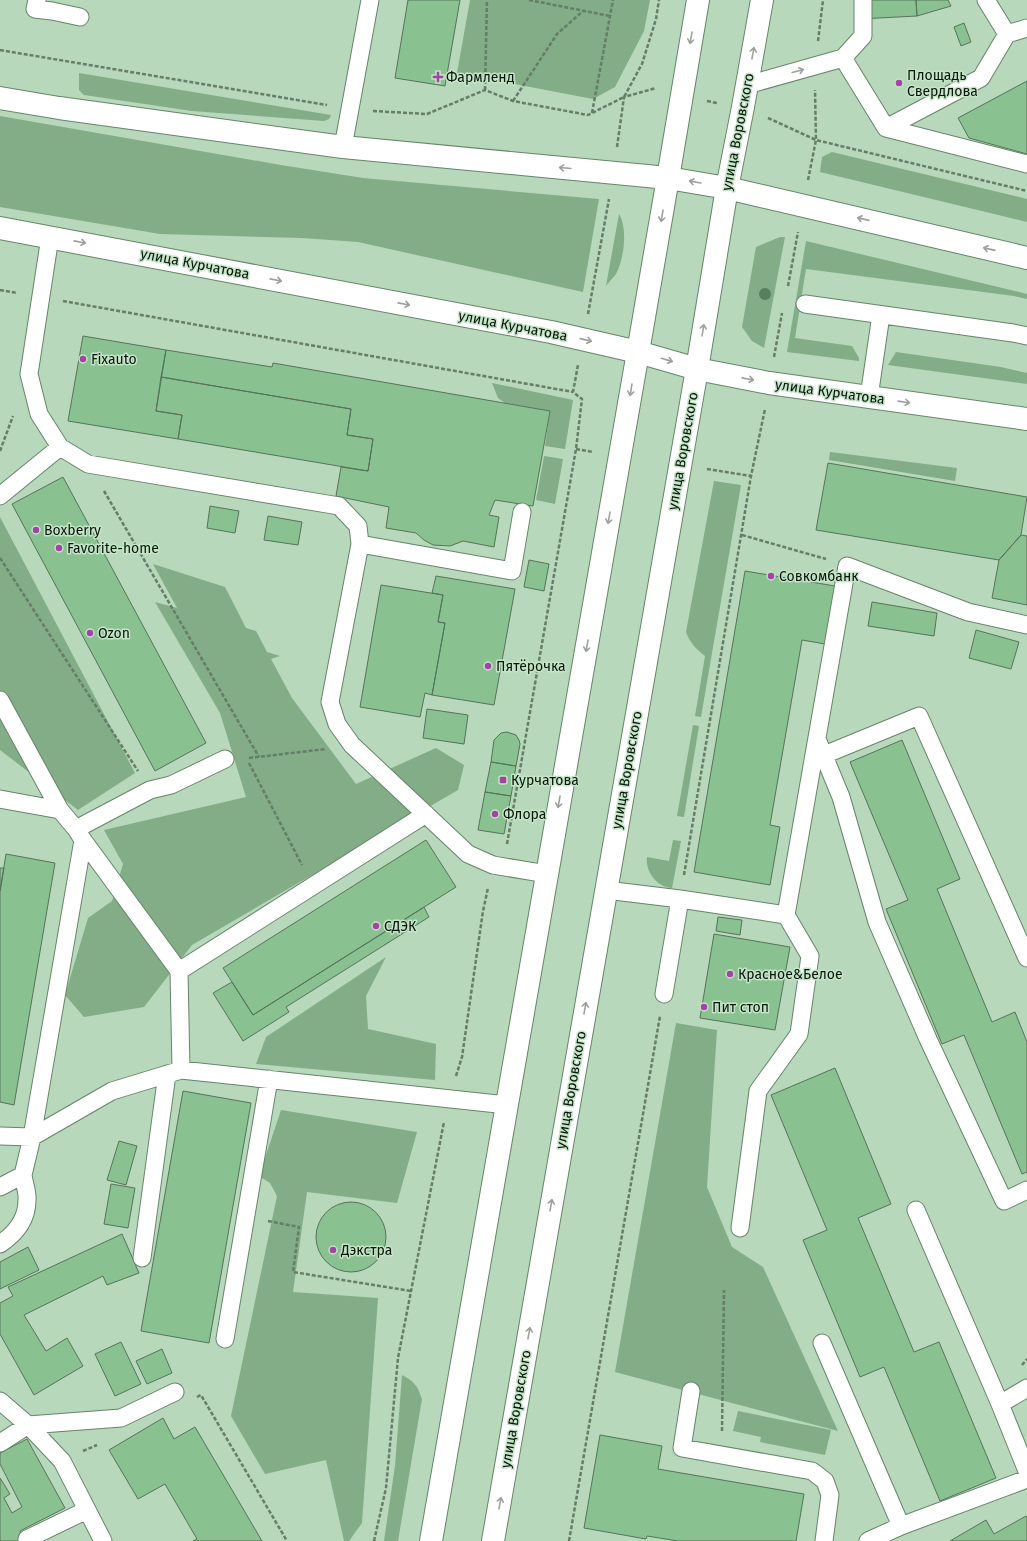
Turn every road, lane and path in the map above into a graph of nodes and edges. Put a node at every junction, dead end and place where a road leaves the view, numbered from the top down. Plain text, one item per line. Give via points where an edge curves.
1 (37, 0) edge
2 (370, 0) edge
3 (487, 0) edge
4 (529, 0) edge
5 (613, 0) edge
6 (698, 0) edge
7 (762, 0) edge
8 (823, 0) edge
9 (863, 0) edge
10 (986, 0) edge
11 (583, 11) junction
12 (610, 16) junction
13 (80, 17) dead end
14 (1027, 28) edge
15 (1007, 34) junction
16 (842, 58) junction
17 (814, 66) junction
18 (747, 85) junction
19 (485, 90) dead end
20 (681, 97) junction
21 (0, 98) edge
22 (513, 101) dead end
23 (743, 106) junction
24 (592, 113) dead end
25 (886, 128) junction
26 (816, 140) junction
27 (343, 147) junction
28 (1027, 164) edge
29 (614, 172) junction
30 (668, 178) junction
31 (727, 188) junction
32 (1027, 191) edge
33 (803, 205) junction
34 (0, 228) edge
35 (50, 237) junction
36 (1027, 258) edge
37 (0, 290) edge
38 (787, 290) dead end
39 (41, 298) junction
40 (805, 304) dead end
41 (784, 306) dead end
42 (881, 315) junction
43 (1027, 336) edge
44 (584, 340) junction
45 (638, 352) junction
46 (697, 369) junction
47 (769, 383) junction
48 (573, 392) junction
49 (869, 397) junction
50 (1027, 419) edge
51 (60, 447) junction
52 (88, 464) junction
53 (0, 496) edge
54 (522, 512) dead end
55 (742, 535) junction
56 (360, 544) junction
57 (0, 558) edge
58 (848, 566) junction
59 (1027, 625) edge
60 (0, 700) edge
61 (817, 739) junction
62 (352, 746) junction
63 (824, 756) junction
64 (259, 757) junction
65 (225, 759) dead end
66 (150, 790) junction
67 (0, 798) edge
68 (60, 810) junction
69 (426, 814) junction
70 (80, 835) junction
71 (493, 865) junction
72 (547, 874) junction
73 (313, 885) junction
74 (606, 890) junction
75 (680, 899) junction
76 (786, 915) junction
77 (1027, 958) edge
78 (179, 971) junction
79 (664, 994) joint
80 (174, 1072) junction
81 (269, 1079) junction
82 (448, 1099) junction
83 (507, 1105) junction
84 (0, 1136) edge
85 (32, 1137) junction
86 (23, 1175) junction
87 (0, 1187) edge
88 (1027, 1190) edge
89 (916, 1210) dead end
90 (246, 1218) junction
91 (740, 1228) dead end
92 (0, 1244) edge
93 (142, 1258) dead end
94 (411, 1290) junction
95 (724, 1290) dead end
96 (225, 1339) dead end
97 (822, 1343) dead end
98 (1027, 1388) edge
99 (691, 1391) dead end
100 (175, 1392) dead end
101 (194, 1399) dead end
102 (0, 1401) edge
103 (1000, 1404) junction
104 (28, 1424) junction
105 (0, 1443) edge
106 (97, 1445) dead end
107 (721, 1455) junction
108 (62, 1461) junction
109 (1027, 1471) edge
110 (1027, 1479) edge
111 (87, 1510) junction
112 (901, 1526) junction
113 (27, 1538) dead end
114 (102, 1541) edge
115 (287, 1541) edge
116 (374, 1541) edge
117 (431, 1541) edge
118 (493, 1541) edge
119 (569, 1541) edge
120 (824, 1541) edge
121 (868, 1541) edge

1 - 13 lane via 35,9
2 - 27 lane
3 - 19 path
4 - 11 path
5 - 12 path
6 -> 20 main road
18 -> 7 main road, улица Воровского
8 - 17 path
9 - 16 lane via 863,36
10 - 15 lane
11 - 12 path
11 - 22 path via 557,34
12 - 24 path
14 - 15 lane
15 - 25 lane via 981,78
16 - 17 lane
16 - 25 lane
18 -> 17 lane
17 - 26 path
18 - 23 main road, улица Воровского
20 - 23 path
20 - 29 path via 657,88 624,97
20 - 30 main road
21 - 27 main road
23 - 26 path
23 - 31 main road, улица Воровского
25 - 28 lane
26 - 32 path
26 - 33 path
29 -> 27 main road
29 - 30 main road
29 - 44 path
31 -> 30 main road
30 -> 45 main road
31 - 33 main road
46 -> 31 main road, улица Воровского
36 -> 33 main road
33 - 38 path
34 - 35 main road, улица Курчатова
35 - 39 lane
35 -> 44 main road, улица Курчатова
37 - 39 path
39 - 48 path
39 - 51 lane via 29,374 39,414
40 - 42 lane
41 - 47 path
42 - 43 lane
42 - 49 lane
44 -> 45 main road, улица Курчатова
44 - 48 path
45 -> 46 main road, улица Курчатова
45 -> 72 main road
46 -> 47 main road, улица Курчатова
46 - 74 main road, улица Воровского
47 - 49 main road, улица Курчатова
47 - 55 path
48 - 71 path via 582,399 576,449 506,849
49 -> 50 main road, улица Курчатова
51 - 52 lane
51 - 53 lane
52 - 56 lane via 339,506 358,526
52 - 64 path
54 - 56 lane via 512,571
55 - 58 path
55 - 75 path
56 - 62 lane via 330,702 338,724
57 - 66 path
58 - 59 lane via 968,612
58 - 61 lane
60 - 68 lane
61 - 63 lane
61 - 76 lane
62 - 64 path
62 - 69 lane
63 - 77 lane via 919,716
63 - 88 lane via 841,797 877,922 928,1039 1004,1201
64 - 73 path via 246,758
65 - 66 lane via 170,785
66 - 70 lane
67 - 68 lane
68 - 70 lane
69 - 71 lane via 468,854
69 - 73 lane
70 - 78 lane
70 - 85 lane
71 - 72 lane
71 - 82 path via 483,911 462,1057
72 - 83 main road
73 - 78 lane
74 - 75 lane
118 -> 74 main road, улица Воровского
75 - 76 lane
75 - 79 lane
76 - 91 lane via 810,956 799,1034 758,1091
78 - 80 lane
79 - 119 path
80 - 81 lane
80 - 85 lane via 112,1091
80 - 93 lane
81 - 82 lane
81 - 90 lane
82 - 83 lane
82 - 94 path
83 - 117 main road
84 - 85 lane
85 - 86 lane
86 - 87 lane
86 - 92 lane via 28,1200 22,1222 9,1238
89 - 103 lane
90 - 94 path via 299,1226 293,1272
90 - 96 lane
94 - 116 path via 398,1358 386,1488
95 - 107 path
97 - 112 lane
98 - 103 lane
99 - 107 lane via 682,1448
100 - 104 lane via 121,1418
101 - 115 path via 202,1395
102 - 104 lane
103 - 109 lane
104 - 105 lane
104 - 108 lane
106 - 108 path
107 - 120 lane via 812,1471 825,1481 830,1495
108 - 111 lane
110 - 112 lane
111 - 113 lane
111 - 114 lane
112 - 121 lane

